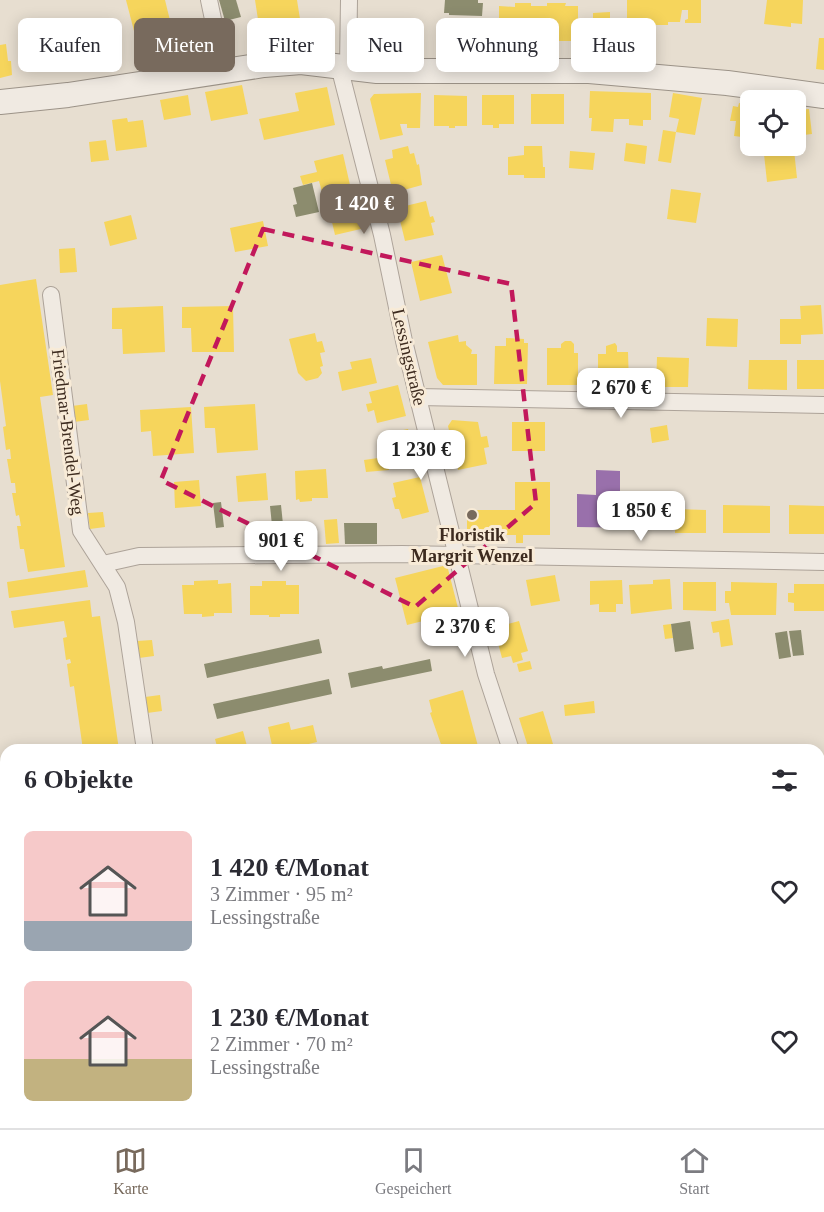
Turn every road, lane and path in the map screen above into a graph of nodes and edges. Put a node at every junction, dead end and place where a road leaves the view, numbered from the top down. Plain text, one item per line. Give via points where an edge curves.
1 (209, 0) edge
2 (348, 0) edge
3 (213, 18) edge
4 (344, 67) junction
5 (235, 70) edge
6 (224, 72) edge
7 (824, 96) edge
8 (0, 102) edge
9 (51, 295) dead end
10 (418, 398) junction
11 (824, 405) edge
12 (458, 556) junction
13 (824, 562) edge
14 (103, 564) junction
15 (144, 744) edge
16 (509, 744) edge

1 - 3 street
2 - 4 street, Lessingstraße
4 - 5 main road via 302,62
4 - 7 main road via 430,72 589,71
4 - 10 street, Lessingstraße
6 - 8 main road
9 - 14 street, Friedmar-Brendel-Weg via 81,531
10 - 11 street
10 - 12 street, Lessingstraße
12 - 13 street
12 - 14 street via 139,556
12 - 16 street, Lessingstraße via 486,674
14 - 15 street, Friedmar-Brendel-Weg via 117,587 126,622

